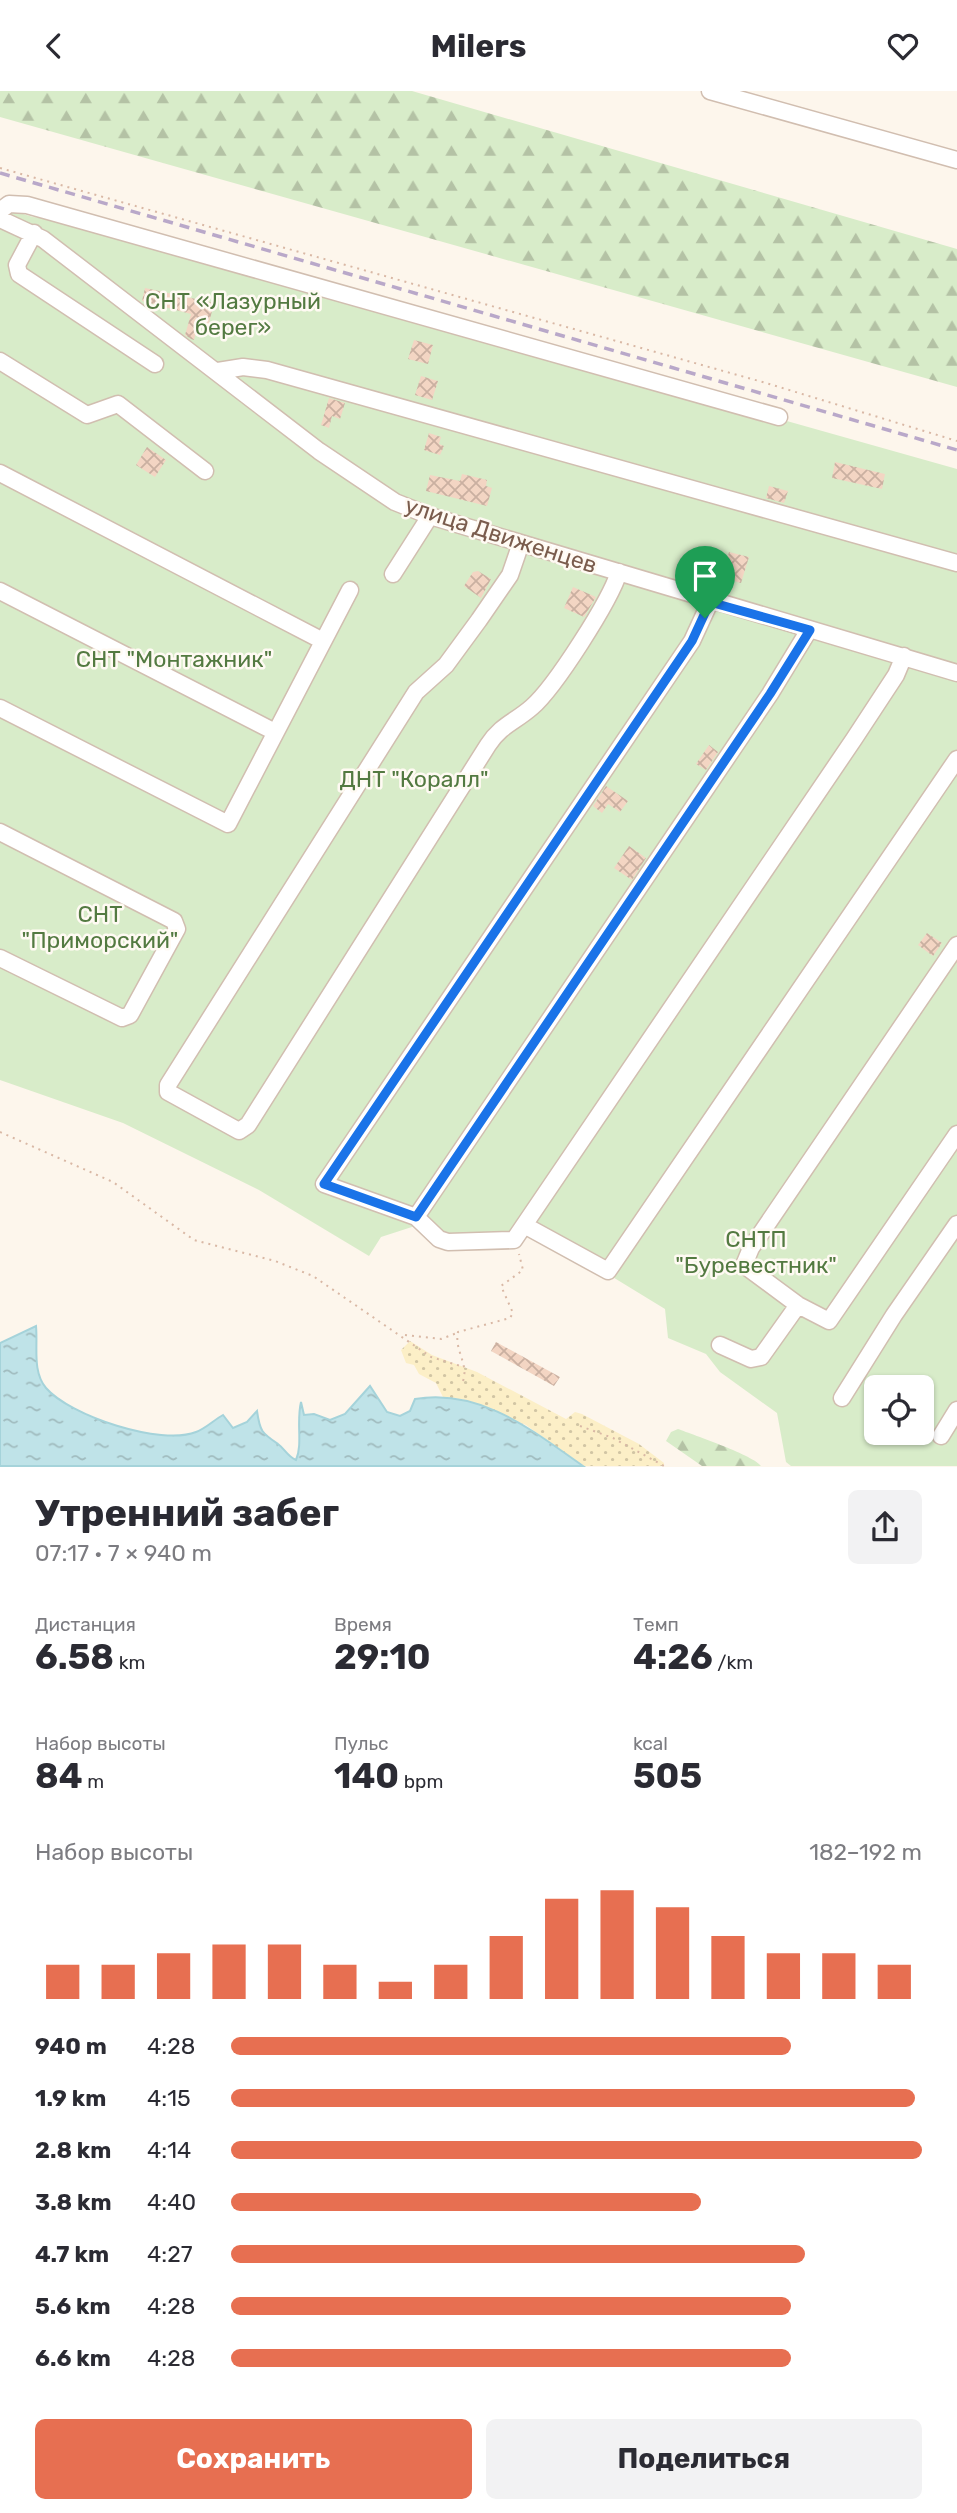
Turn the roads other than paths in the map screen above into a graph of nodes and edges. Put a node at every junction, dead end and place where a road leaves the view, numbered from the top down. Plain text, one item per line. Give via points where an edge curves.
1 (710, 91) edge
2 (957, 160) edge
3 (0, 211) edge
4 (0, 219) edge
5 (34, 233) junction
6 (0, 361) edge
7 (155, 364) dead end
8 (218, 371) junction
9 (779, 417) dead end
10 (205, 471) dead end
11 (0, 473) edge
12 (430, 516) junction
13 (521, 543) junction
14 (957, 563) edge
15 (619, 572) junction
16 (393, 574) dead end
17 (351, 590) dead end
18 (0, 591) edge
19 (710, 602) junction
20 (810, 630) junction
21 (323, 641) junction
22 (904, 656) junction
23 (957, 673) edge
24 (0, 708) edge
25 (275, 732) junction
26 (957, 759) edge
27 (0, 832) edge
28 (957, 944) edge
29 (0, 958) edge
30 (957, 1134) edge
31 (416, 1217) junction
32 (957, 1224) edge
33 (524, 1225) junction
34 (797, 1305) junction
35 (720, 1345) dead end
36 (842, 1398) dead end
37 (957, 1410) edge
38 (941, 1436) dead end

1 - 2 street
3 - 9 street via 9,204 27,205
4 - 5 street, улица Движенцев
5 - 7 street via 17,265 19,274
5 - 8 street, улица Движенцев
6 - 10 street via 87,415 118,404
8 - 12 street, улица Движенцев via 341,466 396,502
8 - 14 street via 267,370
11 - 21 street
12 - 13 street, улица Движенцев
12 - 16 street
13 - 15 street, улица Движенцев
13 - 15 street via 510,575 451,659 415,692 168,1084 168,1092 192,1107 239,1131 248,1125 492,738 543,693 606,602
15 - 19 street, улица Движенцев
17 - 21 street
18 - 25 street
19 - 20 street, улица Движенцев
19 - 31 street via 692,641 324,1184
20 - 22 street, улица Движенцев
20 - 31 street
21 - 25 street
22 - 23 street, улица Движенцев
22 - 33 street via 855,739
24 - 25 street via 228,824
26 - 33 street via 608,1271
27 - 29 street via 174,921 177,929 130,1015 122,1018
28 - 34 street via 745,1259 748,1270
30 - 34 street via 829,1321
31 - 33 street via 448,1242 514,1240
32 - 36 street
34 - 35 street via 761,1357 751,1359
37 - 38 street

